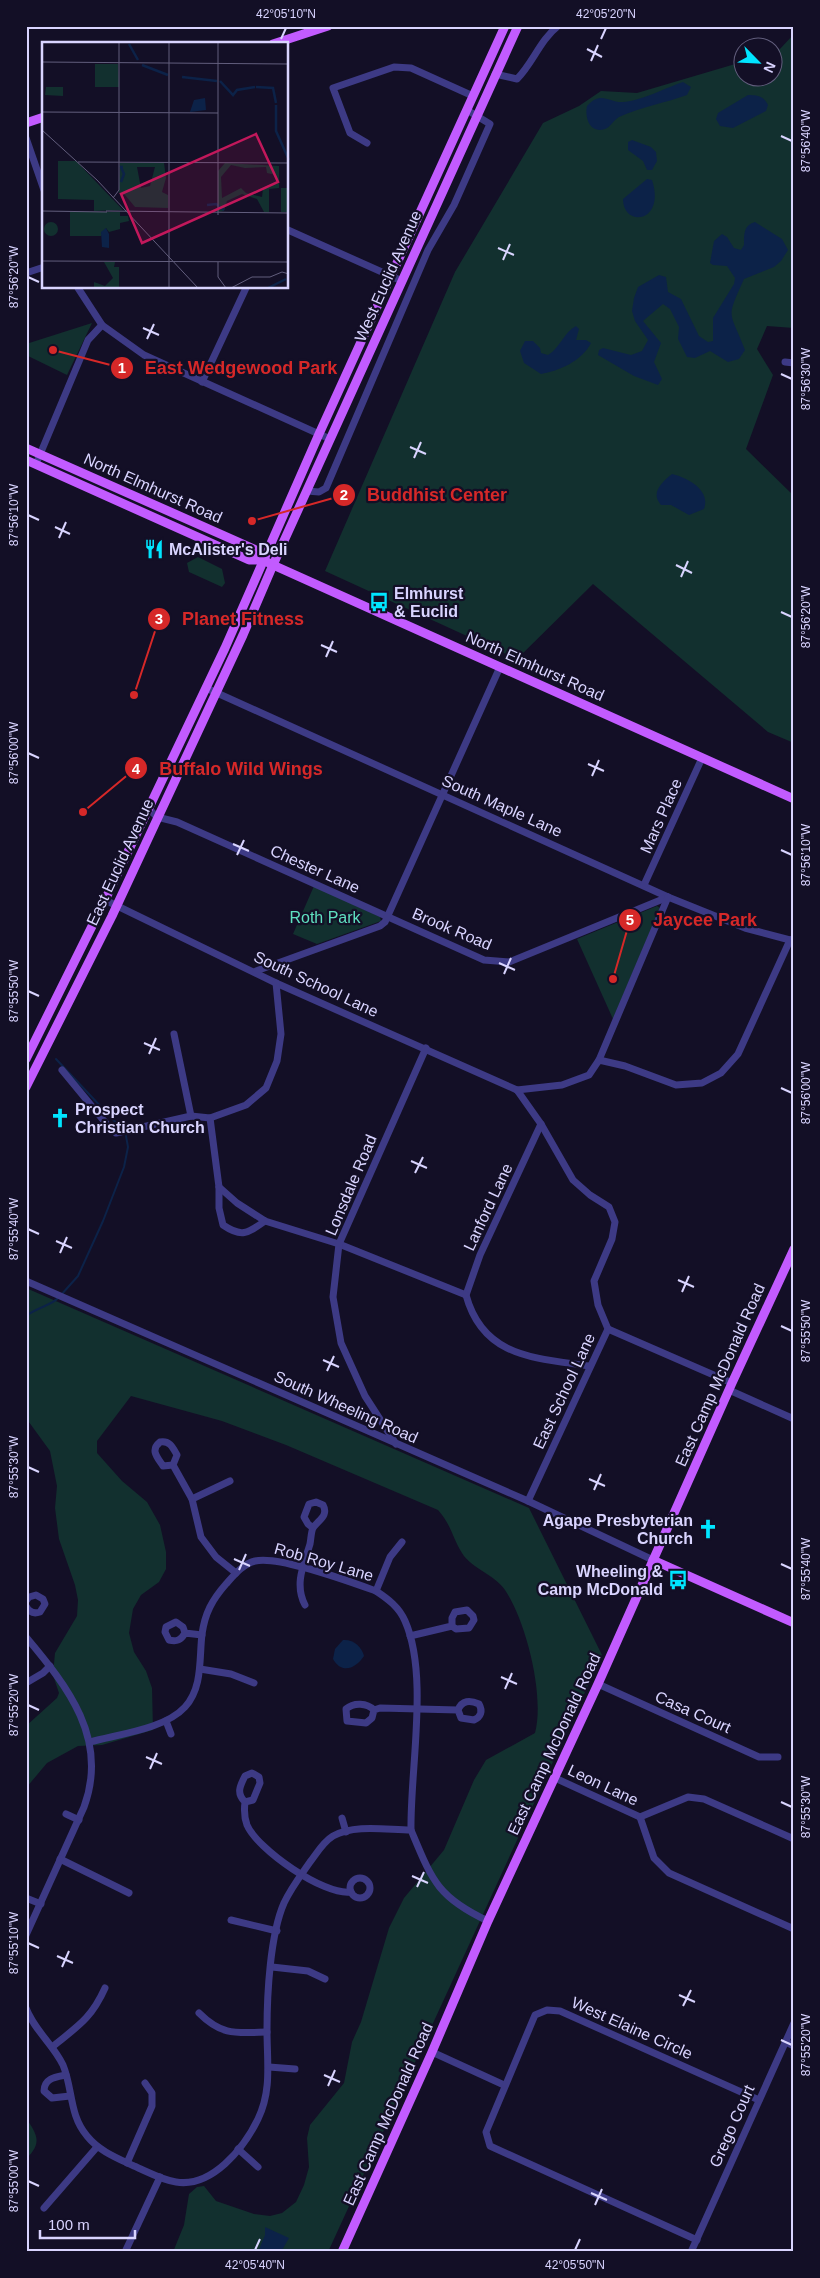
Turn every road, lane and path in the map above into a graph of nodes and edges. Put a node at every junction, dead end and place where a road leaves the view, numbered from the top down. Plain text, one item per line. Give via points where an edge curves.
1 (328, 26) edge
2 (505, 26) edge
3 (518, 26) edge
4 (558, 26) edge
5 (309, 29) edge
6 (278, 42) edge
7 (495, 74) junction
8 (473, 96) junction
9 (467, 110) junction
10 (477, 115) junction
11 (42, 118) edge
12 (26, 122) edge
13 (26, 138) edge
14 (367, 143) dead end
15 (42, 184) edge
16 (289, 230) edge
17 (42, 268) edge
18 (26, 273) edge
19 (391, 276) junction
20 (402, 281) junction
21 (79, 289) edge
22 (246, 289) edge
23 (102, 324) junction
24 (785, 362) dead end
25 (794, 362) edge
26 (202, 382) junction
27 (319, 434) junction
28 (330, 439) junction
29 (26, 448) edge
30 (40, 454) junction
31 (26, 460) edge
32 (36, 464) junction
33 (307, 491) junction
34 (263, 560) junction
35 (273, 565) junction
36 (500, 667) junction
37 (206, 688) junction
38 (216, 692) junction
39 (702, 758) junction
40 (443, 794) junction
41 (794, 799) edge
42 (149, 809) junction
43 (159, 813) junction
44 (644, 885) junction
45 (668, 897) junction
46 (105, 900) junction
47 (116, 906) junction
48 (388, 917) junction
49 (792, 940) edge
50 (256, 971) junction
51 (276, 983) junction
52 (174, 1034) dead end
53 (426, 1048) junction
54 (26, 1059) edge
55 (599, 1060) junction
56 (62, 1070) dead end
57 (26, 1087) edge
58 (517, 1090) junction
59 (191, 1116) junction
60 (210, 1118) junction
61 (542, 1124) junction
62 (219, 1187) junction
63 (265, 1220) junction
64 (340, 1244) junction
65 (794, 1249) edge
66 (26, 1281) edge
67 (466, 1296) junction
68 (608, 1329) junction
69 (589, 1366) junction
70 (730, 1386) junction
71 (794, 1419) edge
72 (396, 1444) junction
73 (173, 1465) dead end
74 (230, 1480) dead end
75 (192, 1499) junction
76 (528, 1502) junction
77 (313, 1528) dead end
78 (402, 1542) dead end
79 (653, 1560) junction
80 (302, 1568) junction
81 (236, 1573) junction
82 (376, 1591) junction
83 (305, 1605) dead end
84 (794, 1624) edge
85 (452, 1626) dead end
86 (185, 1634) dead end
87 (202, 1635) junction
88 (410, 1636) junction
89 (26, 1637) edge
90 (50, 1666) junction
91 (200, 1669) junction
92 (26, 1683) edge
93 (254, 1683) dead end
94 (598, 1684) junction
95 (416, 1708) junction
96 (374, 1710) dead end
97 (458, 1710) dead end
98 (166, 1721) junction
99 (171, 1734) dead end
100 (90, 1742) junction
101 (778, 1757) dead end
102 (555, 1778) junction
103 (245, 1802) dead end
104 (66, 1814) dead end
105 (640, 1817) junction
106 (342, 1818) dead end
107 (79, 1820) junction
108 (412, 1830) junction
109 (346, 1832) junction
110 (794, 1839) edge
111 (60, 1859) junction
112 (302, 1874) junction
113 (351, 1892) dead end
114 (129, 1893) dead end
115 (26, 1898) edge
116 (41, 1904) junction
117 (231, 1920) dead end
118 (488, 1922) junction
119 (794, 1929) edge
120 (277, 1931) junction
121 (26, 1936) edge
122 (272, 1967) junction
123 (325, 1978) dead end
124 (106, 1988) dead end
125 (26, 2008) edge
126 (199, 2012) dead end
127 (794, 2024) edge
128 (267, 2032) junction
129 (786, 2042) junction
130 (794, 2046) edge
131 (52, 2047) junction
132 (432, 2052) junction
133 (269, 2067) junction
134 (295, 2069) dead end
135 (66, 2075) junction
136 (145, 2083) dead end
137 (504, 2085) junction
138 (70, 2096) junction
139 (758, 2100) junction
140 (98, 2147) junction
141 (238, 2149) junction
142 (127, 2162) junction
143 (258, 2167) dead end
144 (160, 2177) junction
145 (44, 2208) dead end
146 (697, 2240) junction
147 (125, 2252) edge
148 (342, 2252) edge
149 (691, 2252) edge

1 - 5 main road
2 - 8 main road, West Euclid Avenue
3 - 7 main road, West Euclid Avenue
4 - 7 street via 547,34 527,69 517,79
5 - 6 main road
7 - 10 main road, West Euclid Avenue
8 - 9 main road, West Euclid Avenue
8 - 14 street via 411,68 394,67 333,88 350,134
9 - 10 street
9 - 19 main road, West Euclid Avenue
10 - 20 main road, West Euclid Avenue
10 - 33 street via 490,124 454,205 428,250 326,488 319,492
11 - 12 main road
13 - 15 street
16 - 19 street
17 - 18 street
19 - 20 street
19 - 27 main road, West Euclid Avenue
20 - 28 main road, West Euclid Avenue
21 - 23 street
22 - 26 street
23 - 26 street via 144,355
23 - 30 street via 88,340
24 - 25 street
26 - 27 street
27 - 28 street
27 - 34 main road, West Euclid Avenue
28 - 33 main road, West Euclid Avenue
29 - 30 main road, North Elmhurst Road
30 - 32 street
30 - 34 main road, North Elmhurst Road via 254,549
31 - 32 main road, North Elmhurst Road
32 - 34 main road, North Elmhurst Road via 249,560
33 - 35 main road, West Euclid Avenue
34 - 35 main road, North Elmhurst Road
34 - 37 main road, East Euclid Avenue
35 - 36 main road, North Elmhurst Road
35 - 38 main road, East Euclid Avenue
36 - 39 main road, North Elmhurst Road
36 - 40 street
37 - 38 street, South Maple Lane
37 - 42 main road, East Euclid Avenue
38 - 40 street, South Maple Lane
38 - 43 main road, East Euclid Avenue
39 - 41 main road, North Elmhurst Road
39 - 44 street, Mars Place
40 - 44 street, South Maple Lane
40 - 48 street
42 - 43 street
42 - 46 main road, East Euclid Avenue
43 - 47 main road, East Euclid Avenue
43 - 48 street, Chester Lane
44 - 45 street, South Maple Lane
45 - 48 street, Brook Road via 509,962 484,960
45 - 49 street, South Maple Lane via 745,928
45 - 55 street
46 - 47 street, South School Lane
46 - 54 main road, East Euclid Avenue
47 - 50 street, South School Lane
47 - 57 main road, East Euclid Avenue
48 - 50 street, Brook Road via 380,926
49 - 55 street via 738,1054 721,1073 702,1082 676,1085 626,1066
50 - 51 street, South School Lane
51 - 53 street, South School Lane
51 - 60 street via 281,1034 277,1061 266,1088 246,1105
52 - 59 street
53 - 58 street, South School Lane
53 - 64 street, Lonsdale Road
55 - 58 street via 589,1075 562,1085
56 - 59 street via 116,1133
58 - 61 street, East School Lane
59 - 60 street
60 - 62 street
61 - 67 street, Lanford Lane via 480,1254
61 - 68 street, East School Lane via 573,1180 609,1207 615,1222 612,1239 594,1281 598,1305
62 - 63 street via 238,1204
62 - 63 street via 223,1225 236,1233 249,1232
63 - 64 street
64 - 67 street
64 - 72 street, Lonsdale Road via 333,1297 341,1343 365,1396
65 - 70 main road, East Camp McDonald Road
66 - 72 street, South Wheeling Road
67 - 69 street via 480,1326 496,1342 524,1357
68 - 69 street, East School Lane
68 - 70 street
69 - 76 street, East School Lane
70 - 71 street
70 - 79 main road, East Camp McDonald Road
72 - 76 street, South Wheeling Road
73 - 75 street
74 - 75 street
75 - 81 street via 201,1537 216,1557
76 - 79 street, South Wheeling Road
77 - 80 street
78 - 82 street via 390,1556
79 - 84 main road
79 - 94 main road, East Camp McDonald Road
80 - 81 street, Rob Roy Lane via 264,1559 248,1564
80 - 82 street, Rob Roy Lane
80 - 83 street via 299,1590
81 - 87 street, Rob Roy Lane via 210,1603
82 - 88 street, Rob Roy Lane via 397,1608
85 - 88 street
86 - 87 street
87 - 91 street, Rob Roy Lane
88 - 95 street, Rob Roy Lane via 417,1680
89 - 90 street
90 - 92 street
90 - 100 street via 74,1703
91 - 93 street via 231,1674
91 - 98 street, Rob Roy Lane via 190,1701
94 - 101 street, Casa Court via 759,1757
94 - 102 main road, East Camp McDonald Road
95 - 96 street
95 - 97 street
95 - 108 street, Rob Roy Lane
98 - 99 street
98 - 100 street, Rob Roy Lane
100 - 107 street via 92,1780
102 - 105 street, Leon Lane
102 - 118 main road, East Camp McDonald Road
103 - 112 street via 244,1815 252,1833 274,1855
104 - 107 street
105 - 110 street via 688,1797 704,1799
105 - 119 street via 654,1858 669,1873
106 - 109 street
107 - 111 street
108 - 109 street
108 - 118 street via 430,1873 447,1896 458,1906
109 - 112 street via 327,1841
111 - 114 street
111 - 116 street
112 - 113 street via 332,1889
112 - 120 street via 284,1903
115 - 116 street
116 - 121 street
117 - 120 street
118 - 132 main road, East Camp McDonald Road
120 - 122 street
122 - 123 street via 308,1971
122 - 128 street
124 - 131 street via 89,2017
125 - 131 street
126 - 128 street via 211,2025 228,2032
127 - 129 street, Grego Court
128 - 133 street
129 - 130 street
129 - 139 street, Grego Court
131 - 135 street
132 - 137 street
132 - 148 main road, East Camp McDonald Road
133 - 134 street
133 - 141 street via 262,2109
135 - 138 street
135 - 138 street via 49,2080 44,2091 52,2098
136 - 142 street via 152,2093 152,2106
137 - 139 street, West Elaine Circle via 535,2015 547,2010 560,2011
137 - 146 street, West Elaine Circle via 486,2132 490,2146
138 - 140 street via 80,2127
139 - 146 street, Grego Court
140 - 142 street
140 - 145 street
141 - 143 street
141 - 144 street via 223,2166 206,2178 179,2183
142 - 144 street
144 - 147 street
146 - 149 street, Grego Court

